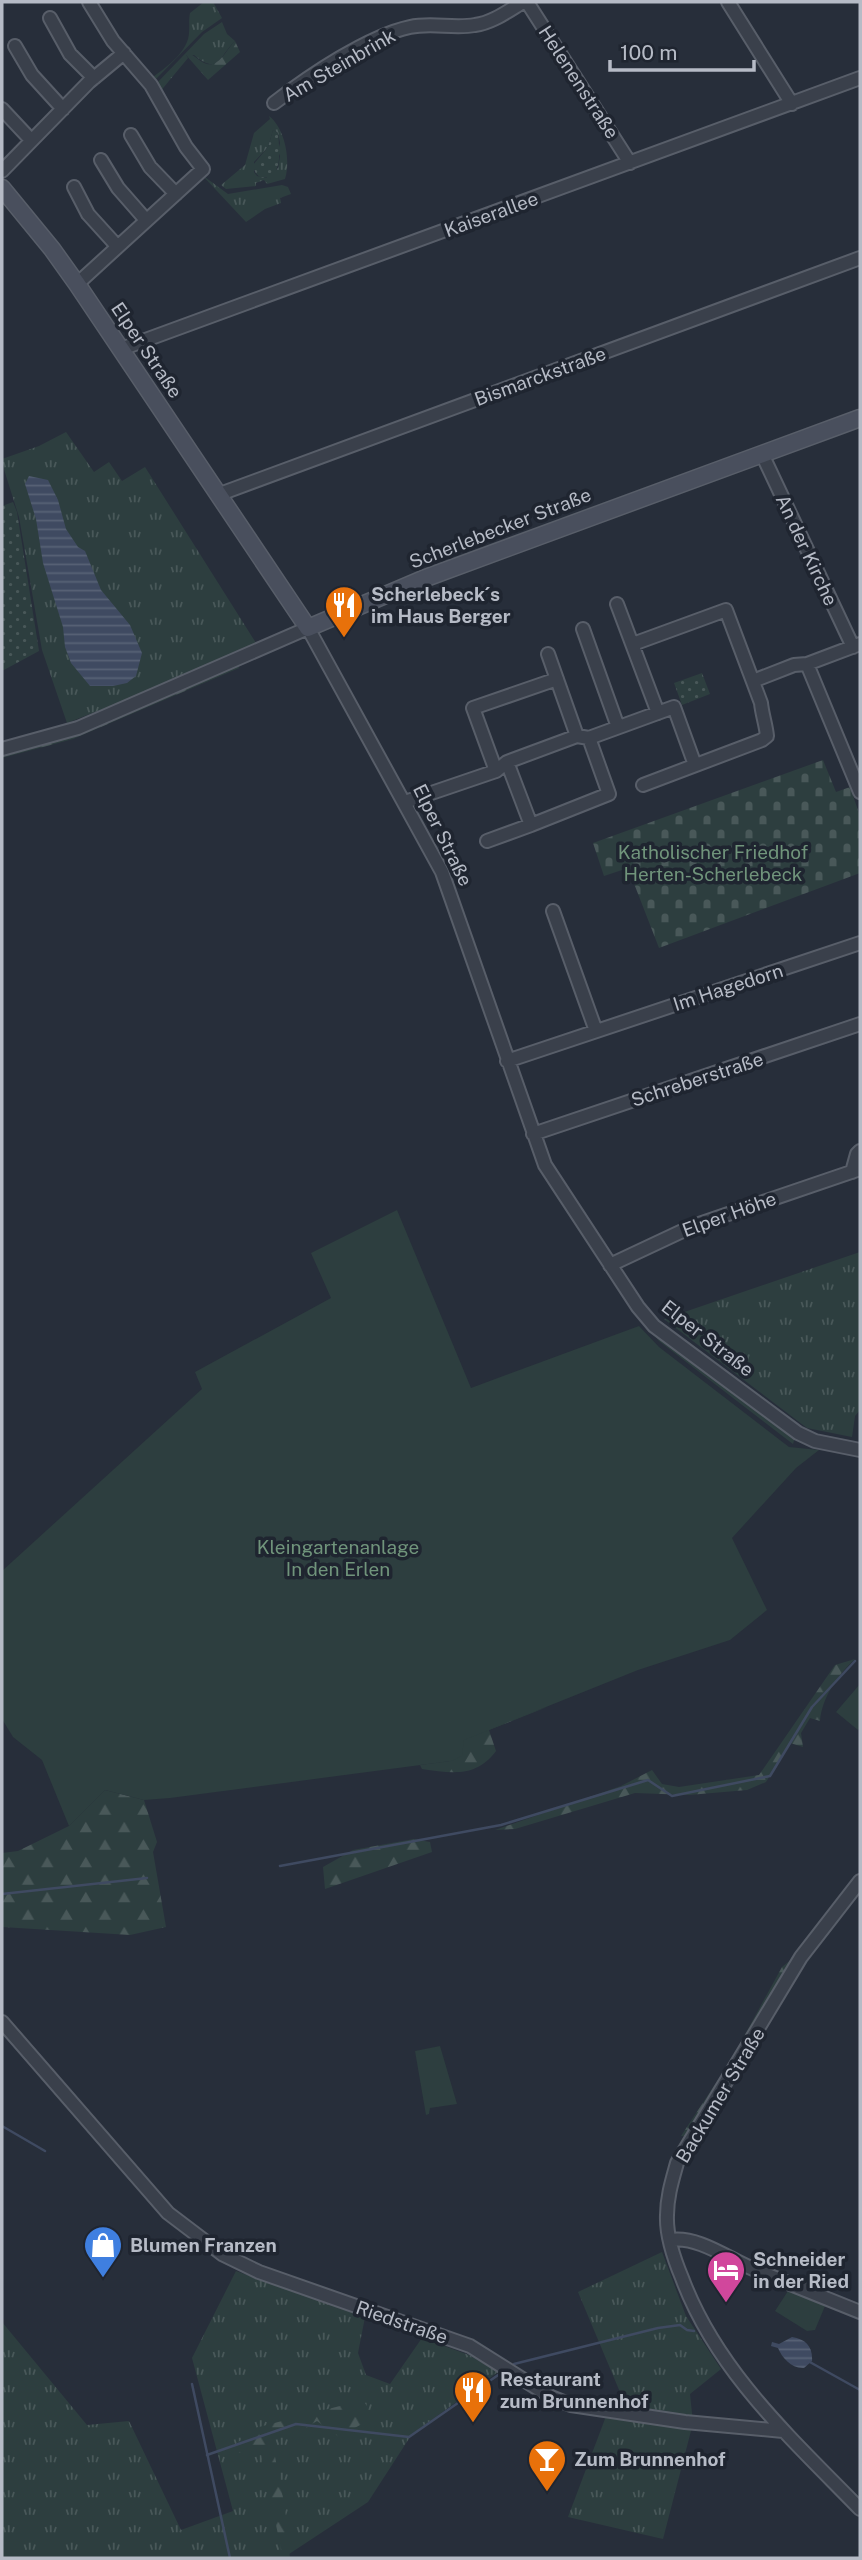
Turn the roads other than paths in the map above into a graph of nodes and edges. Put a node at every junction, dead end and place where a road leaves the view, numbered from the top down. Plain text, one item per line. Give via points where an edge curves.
1 (89, 2) edge
2 (525, 2) edge
3 (727, 2) edge
4 (50, 18) dead end
5 (15, 46) dead end
6 (124, 52) junction
7 (94, 78) junction
8 (860, 78) edge
9 (274, 103) dead end
10 (792, 104) junction
11 (2, 108) edge
12 (63, 109) junction
13 (131, 135) dead end
14 (31, 140) junction
15 (101, 160) dead end
16 (630, 163) junction
17 (2, 171) edge
18 (74, 187) dead end
19 (2, 188) edge
20 (176, 194) junction
21 (146, 220) junction
22 (117, 246) junction
23 (860, 258) edge
24 (76, 284) junction
25 (121, 349) junction
26 (860, 418) edge
27 (762, 454) junction
28 (220, 494) junction
29 (617, 604) dead end
30 (308, 628) junction
31 (583, 629) dead end
32 (633, 644) junction
33 (857, 645) edge
34 (548, 654) dead end
35 (807, 664) junction
36 (557, 679) junction
37 (753, 681) junction
38 (658, 713) junction
39 (618, 727) junction
40 (583, 737) junction
41 (2, 749) edge
42 (507, 762) junction
43 (695, 765) junction
44 (496, 771) junction
45 (643, 785) dead end
46 (860, 792) edge
47 (405, 802) junction
48 (531, 825) junction
49 (487, 842) dead end
50 (553, 911) dead end
51 (860, 943) edge
52 (860, 1024) edge
53 (596, 1031) junction
54 (507, 1061) junction
55 (533, 1134) junction
56 (860, 1151) edge
57 (856, 1170) edge
58 (610, 1265) junction
59 (860, 1450) edge
60 (860, 1881) edge
61 (2, 2022) edge
62 (671, 2240) junction
63 (860, 2312) edge
64 (783, 2431) junction
65 (860, 2509) edge

1 - 6 street
2 - 9 street, Am Steinbrink via 475,25 430,24 393,31 325,68
2 - 16 street, Helenenstraße
3 - 10 street
4 - 7 street via 70,54
5 - 12 street via 32,75
6 - 7 street
6 - 20 street via 151,85 203,169
7 - 12 street
8 - 10 street, Kaiserallee
10 - 16 street, Kaiserallee
11 - 14 street
12 - 14 street
13 - 20 street via 150,167
14 - 17 street
15 - 21 street
16 - 25 street, Kaiserallee
18 - 22 street via 88,214
19 - 24 street, Elper Straße
20 - 21 street
21 - 22 street
22 - 24 street
23 - 28 street, Bismarckstraße
24 - 25 street, Elper Straße
25 - 28 street, Elper Straße
26 - 27 street, Scherlebecker Straße
27 - 30 street, Scherlebecker Straße via 433,575
27 - 33 street, An der Kirche
28 - 30 street, Elper Straße
29 - 32 street
30 - 41 street, Scherlebecker Straße via 78,728
30 - 47 street, Elper Straße
31 - 39 street
32 - 37 street via 726,610
32 - 38 street
33 - 35 street, An der Kirche
34 - 36 street
35 - 37 street, An der Kirche
35 - 46 street
36 - 40 street
36 - 44 street via 473,708
37 - 43 street via 767,736
38 - 39 street
38 - 43 street via 674,706
39 - 40 street
40 - 42 street
40 - 48 street via 609,794
42 - 44 street
42 - 48 street
43 - 45 street
44 - 47 street
47 - 54 street, Elper Straße via 442,872
48 - 49 street
50 - 53 street
51 - 53 street, Im Hagedorn
52 - 55 street, Schreberstraße
53 - 54 street, Im Hagedorn
54 - 55 street, Elper Straße
55 - 58 street, Elper Straße via 545,1165
56 - 57 street, Elper Höhe
57 - 58 street, Elper Höhe via 693,1226
58 - 59 street, Elper Straße via 654,1326 797,1433
60 - 62 street, Backumer Straße via 801,1957 677,2163 669,2189
61 - 64 street, Riedstraße via 168,2213 222,2254 259,2272 470,2346 571,2405
62 - 63 street via 698,2244
62 - 64 street, Backumer Straße via 703,2325
64 - 65 street

